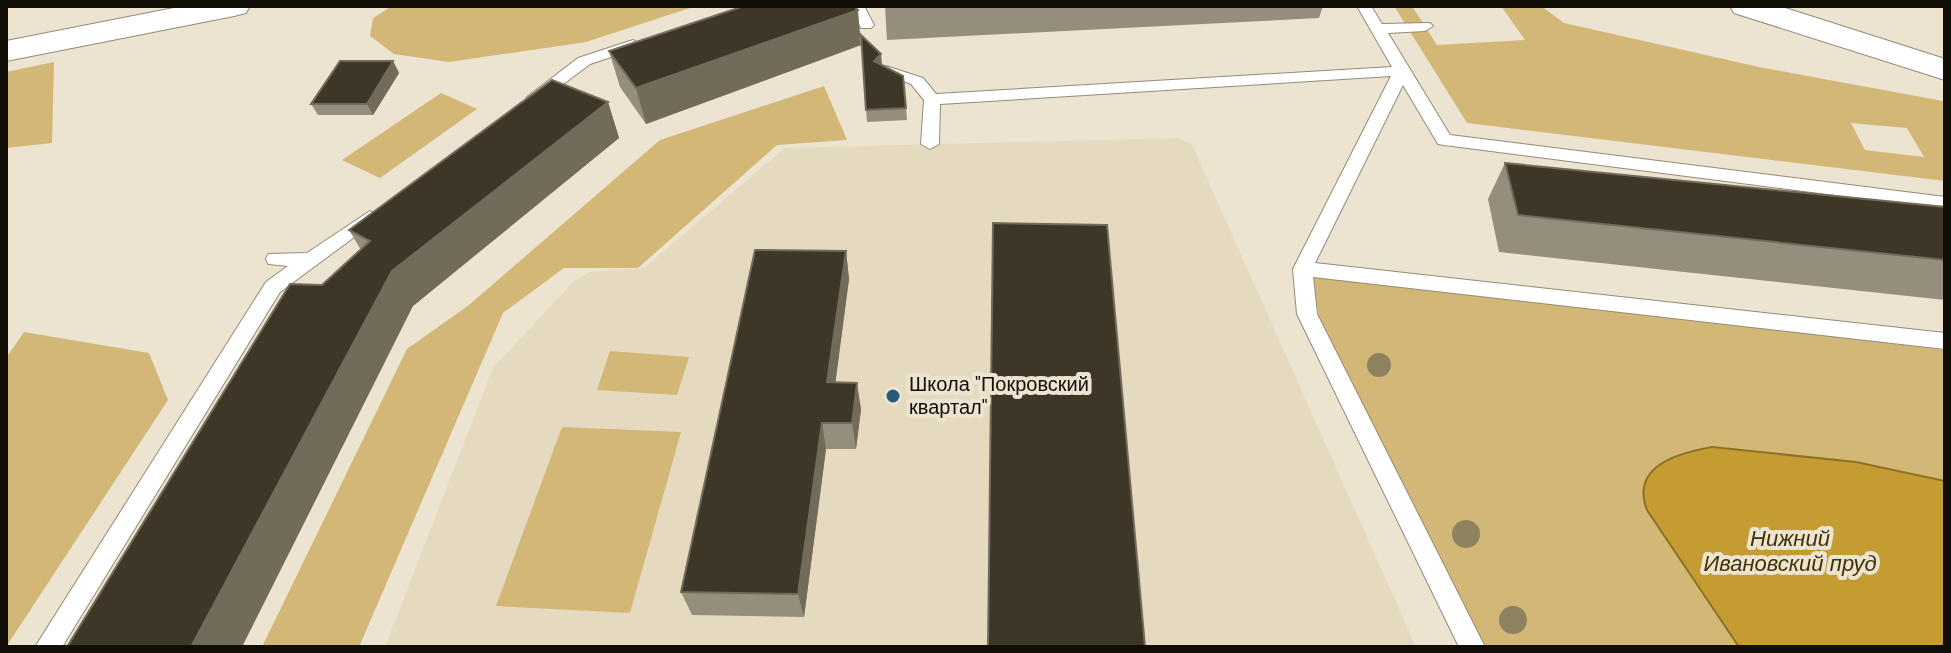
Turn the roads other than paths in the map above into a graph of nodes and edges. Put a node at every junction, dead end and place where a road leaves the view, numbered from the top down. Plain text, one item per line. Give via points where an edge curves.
1 (234, 6) edge
2 (857, 6) edge
3 (1364, 6) edge
4 (1746, 6) edge
5 (866, 25) dead end
6 (1425, 26) dead end
7 (1377, 29) junction
8 (645, 41) edge
9 (6, 51) edge
10 (1945, 70) edge
11 (886, 71) edge
12 (1402, 71) junction
13 (932, 99) junction
14 (524, 105) edge
15 (930, 144) dead end
16 (1945, 203) edge
17 (386, 205) edge
18 (275, 259) dead end
19 (311, 260) junction
20 (1303, 269) junction
21 (1945, 341) edge
22 (48, 647) edge
23 (1472, 647) edge

1 - 9 street
2 - 5 lane
3 - 7 lane
4 - 10 street
6 - 7 lane
7 - 12 lane
8 - 14 lane via 584,61
11 - 13 lane via 917,81
12 - 13 lane
12 - 16 lane via 1444,140
12 - 20 lane
13 - 15 lane
17 - 19 lane
18 - 19 lane
19 - 22 lane via 273,287
20 - 21 lane
20 - 23 lane via 1307,314

